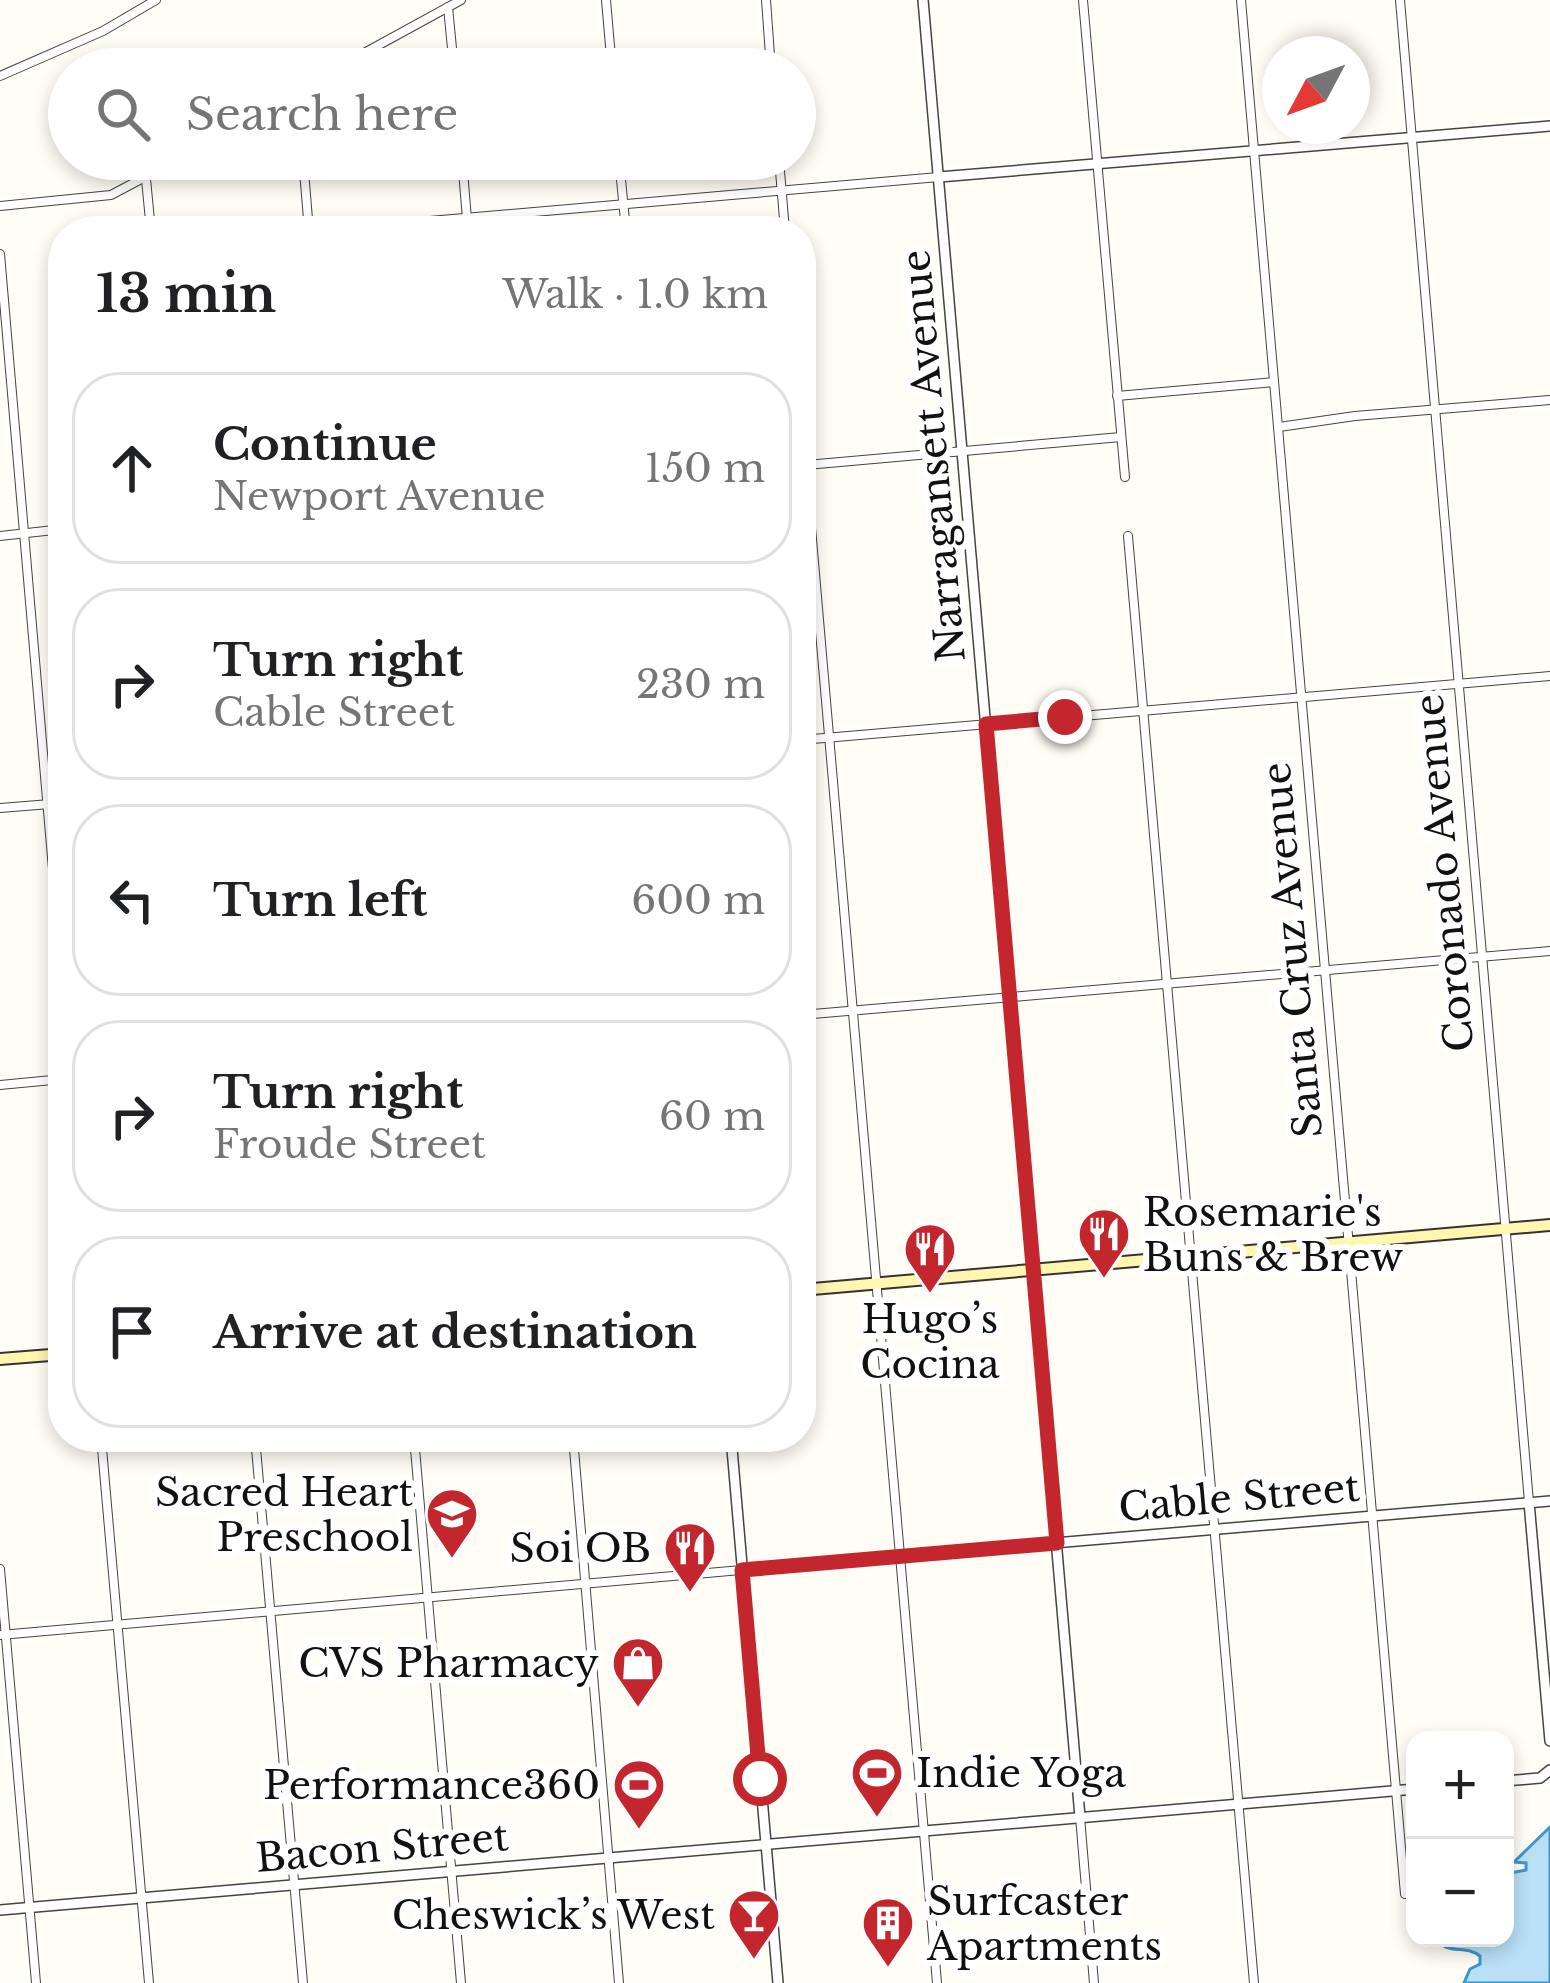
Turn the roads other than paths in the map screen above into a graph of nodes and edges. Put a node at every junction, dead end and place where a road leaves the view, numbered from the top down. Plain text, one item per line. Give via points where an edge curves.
1 (156, 0) edge
2 (460, 0) edge
3 (606, 0) edge
4 (766, 0) edge
5 (923, 0) edge
6 (1083, 0) edge
7 (1241, 0) edge
8 (1400, 0) edge
9 (448, 7) junction
10 (63, 48) edge
11 (373, 48) edge
12 (452, 48) edge
13 (610, 48) edge
14 (770, 48) edge
15 (48, 54) edge
16 (0, 75) edge
17 (1550, 126) edge
18 (1412, 137) junction
19 (1254, 151) junction
20 (1097, 164) junction
21 (939, 178) junction
22 (144, 180) edge
23 (146, 180) edge
24 (305, 180) edge
25 (464, 180) edge
26 (621, 180) edge
27 (780, 180) edge
28 (781, 191) junction
29 (0, 206) edge
30 (623, 206) junction
31 (150, 216) edge
32 (309, 216) edge
33 (467, 216) edge
34 (493, 216) edge
35 (624, 216) edge
36 (784, 216) edge
37 (0, 254) edge
38 (1274, 382) junction
39 (1117, 396) junction
40 (1550, 400) edge
41 (1435, 409) junction
42 (1279, 427) junction
43 (1121, 437) junction
44 (962, 450) junction
45 (816, 464) edge
46 (1125, 477) dead end
47 (48, 530) edge
48 (22, 533) junction
49 (0, 536) edge
50 (1128, 536) dead end
51 (816, 606) edge
52 (1550, 676) edge
53 (1457, 684) junction
54 (1299, 697) junction
55 (1144, 710) junction
56 (986, 724) junction
57 (828, 737) junction
58 (816, 738) edge
59 (48, 804) joint
60 (0, 808) edge
61 (1550, 951) edge
62 (1481, 957) junction
63 (1325, 969) junction
64 (1167, 983) junction
65 (1010, 997) junction
66 (853, 1011) junction
67 (816, 1014) edge
68 (48, 1080) edge
69 (0, 1085) edge
70 (1550, 1225) edge
71 (1505, 1228) junction
72 (1348, 1243) junction
73 (1191, 1256) junction
74 (1034, 1270) junction
75 (876, 1284) junction
76 (816, 1289) edge
77 (48, 1355) edge
78 (0, 1359) edge
79 (102, 1452) edge
80 (256, 1452) edge
81 (415, 1452) edge
82 (574, 1452) edge
83 (731, 1452) edge
84 (1550, 1501) edge
85 (1529, 1502) junction
86 (1371, 1516) junction
87 (1214, 1530) junction
88 (1057, 1543) junction
89 (900, 1556) junction
90 (0, 1569) edge
91 (742, 1570) junction
92 (585, 1585) junction
93 (428, 1598) junction
94 (271, 1610) junction
95 (118, 1625) junction
96 (3, 1635) edge
97 (1548, 1696) edge
98 (1550, 1741) edge
99 (1550, 1770) edge
100 (1514, 1780) edge
101 (1406, 1790) edge
102 (1395, 1791) junction
103 (1238, 1804) junction
104 (1080, 1817) junction
105 (924, 1831) junction
106 (766, 1844) junction
107 (609, 1858) junction
108 (452, 1871) junction
109 (294, 1884) junction
110 (1405, 1894) dead end
111 (142, 1898) junction
112 (29, 1907) junction
113 (0, 1910) edge
114 (36, 1983) edge
115 (149, 1983) edge
116 (303, 1983) edge
117 (461, 1983) edge
118 (619, 1983) edge
119 (778, 1983) edge
120 (937, 1983) edge
121 (1094, 1983) edge
122 (1254, 1983) edge

1 - 10 street
2 - 9 street
3 - 13 street
4 - 14 street
5 - 21 street, Narragansett Avenue
6 - 20 street
7 - 19 street, Santa Cruz Avenue
8 - 18 street, Coronado Avenue
9 - 11 street
9 - 12 street
15 - 16 street
17 - 18 street
18 - 19 street
18 - 41 street, Coronado Avenue
19 - 20 street
19 - 38 street, Santa Cruz Avenue
20 - 21 street
20 - 39 street
21 - 28 street
21 - 44 street, Narragansett Avenue
22 - 29 street via 111,195
23 - 31 street
24 - 32 street
25 - 33 street
26 - 30 street
27 - 28 street
28 - 30 street
28 - 36 street
30 - 34 street
30 - 35 street
37 - 48 street
38 - 39 street
38 - 42 street, Santa Cruz Avenue
39 - 43 street
40 - 41 street
41 - 42 street
41 - 53 street, Coronado Avenue
42 - 54 street, Santa Cruz Avenue
43 - 44 street
43 - 46 street
44 - 45 street
44 - 56 street, Narragansett Avenue
47 - 48 street
48 - 49 street
48 - 59 street
50 - 55 street
51 - 57 street
52 - 53 street
53 - 54 street
53 - 62 street, Coronado Avenue
54 - 55 street
54 - 63 street, Santa Cruz Avenue
55 - 56 street
55 - 64 street
56 - 57 street
56 - 65 street, Narragansett Avenue
57 - 58 street
57 - 66 street
59 - 60 street
61 - 62 street
62 - 63 street
62 - 71 street, Coronado Avenue
63 - 64 street
63 - 72 street, Santa Cruz Avenue
64 - 65 street
64 - 73 street
65 - 66 street
65 - 74 street, Narragansett Avenue
66 - 67 street
66 - 75 street
68 - 69 street
70 - 71 main road
71 - 72 main road
71 - 85 street, Coronado Avenue
72 - 73 main road
72 - 86 street, Santa Cruz Avenue
73 - 74 main road
73 - 87 street
74 - 75 main road
74 - 88 street, Narragansett Avenue
75 - 76 main road
75 - 89 street
77 - 78 main road
79 - 95 street
80 - 94 street
81 - 93 street
82 - 92 street
83 - 91 street
84 - 85 street, Cable Street
85 - 86 street, Cable Street
85 - 97 street, Coronado Avenue
86 - 87 street, Cable Street
86 - 102 street, Santa Cruz Avenue
87 - 88 street, Cable Street
87 - 103 street
88 - 89 street, Cable Street
88 - 104 street, Narragansett Avenue
89 - 91 street, Cable Street
89 - 105 street
90 - 96 street
91 - 92 street, Cable Street
91 - 106 street
92 - 93 street, Cable Street
92 - 107 street
93 - 94 street, Cable Street
93 - 108 street
94 - 95 street, Cable Street
94 - 109 street
95 - 96 street, Cable Street
95 - 111 street
96 - 112 street
97 - 98 street, Coronado Avenue
99 - 100 street
101 - 102 street, Bacon Street
102 - 103 street, Bacon Street
102 - 110 street, Santa Cruz Avenue
103 - 104 street, Bacon Street
103 - 122 street
104 - 105 street, Bacon Street
104 - 121 street, Narragansett Avenue
105 - 106 street, Bacon Street
105 - 120 street
106 - 107 street, Bacon Street
106 - 119 street
107 - 108 street, Bacon Street
107 - 118 street
108 - 109 street, Bacon Street
108 - 117 street
109 - 111 street, Bacon Street
109 - 116 street
111 - 112 street, Bacon Street
111 - 115 street
112 - 113 street, Bacon Street
112 - 114 street

